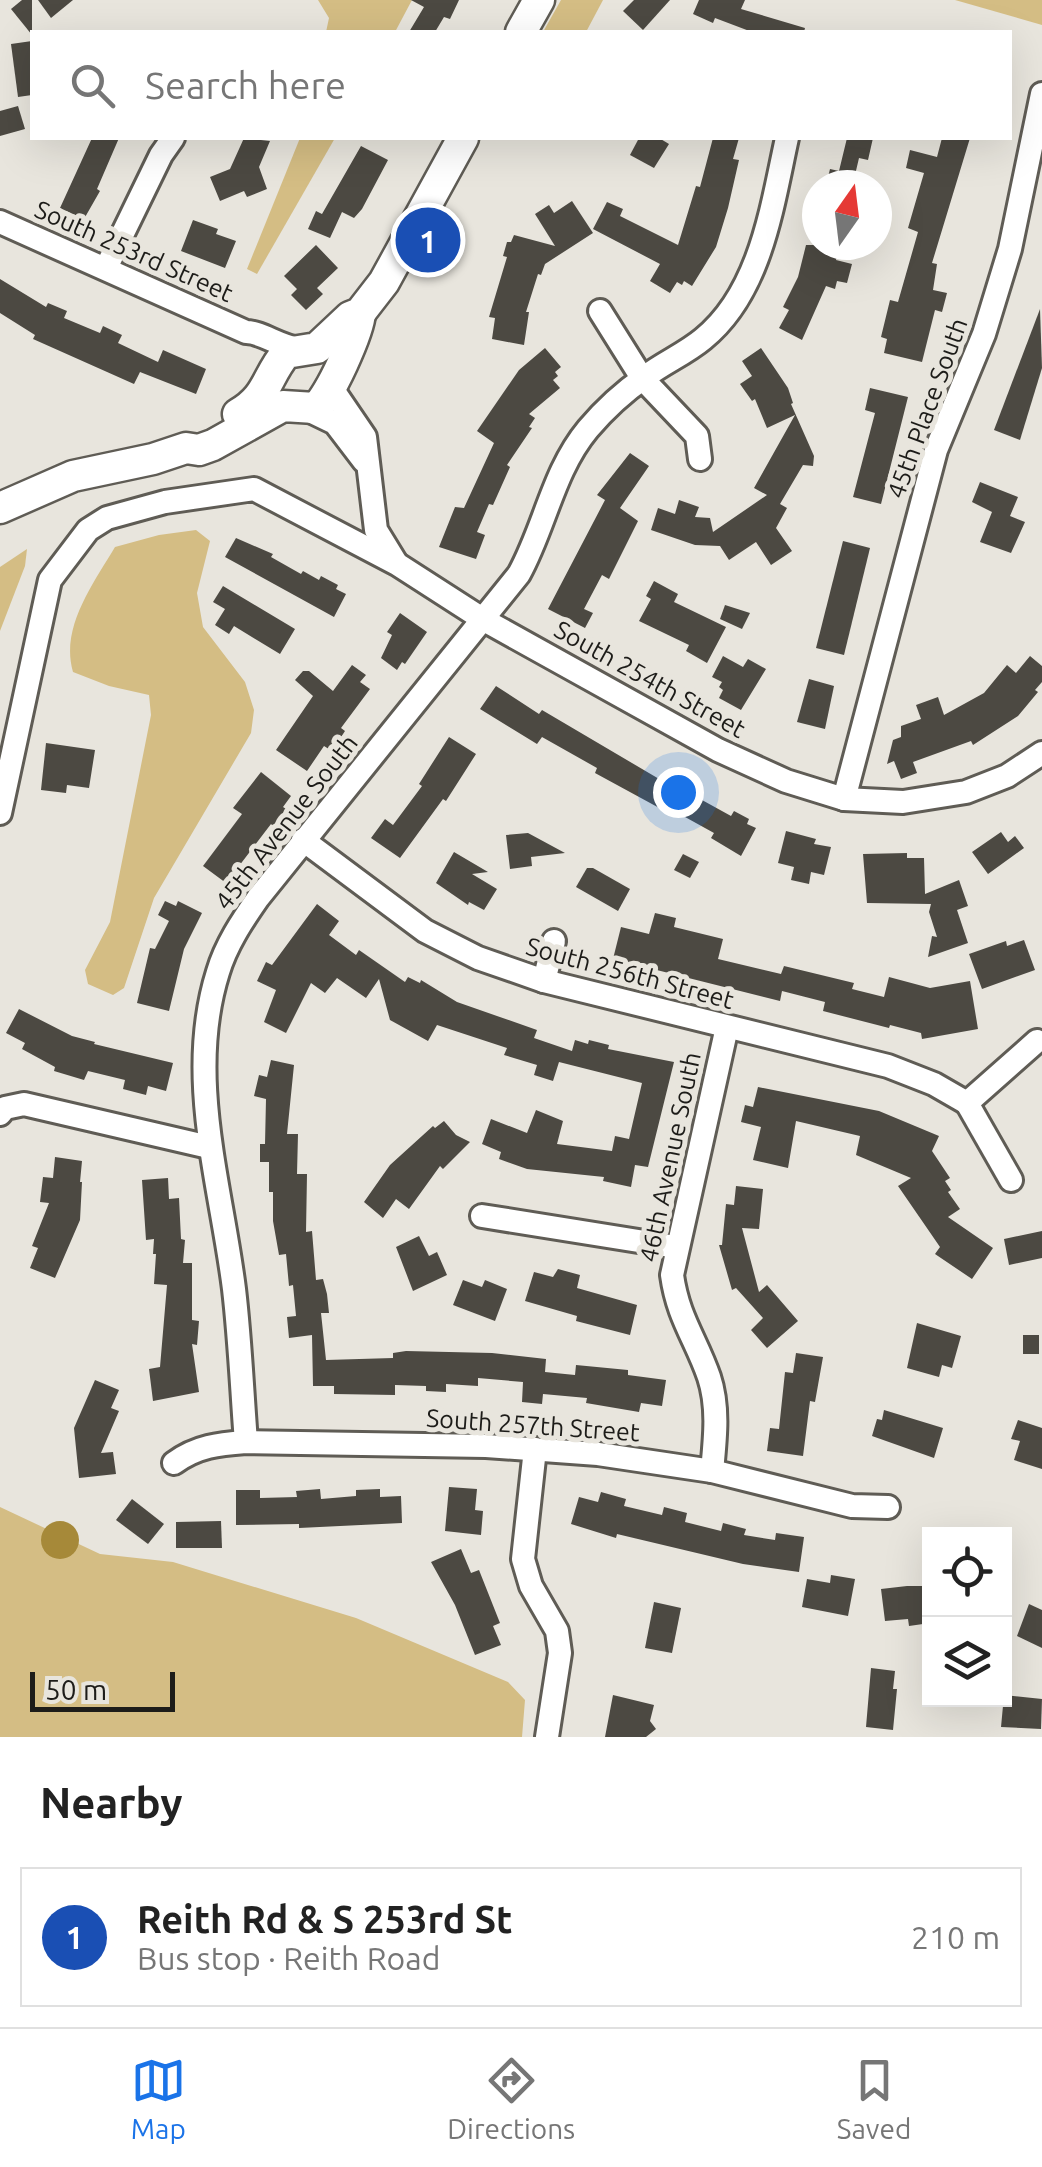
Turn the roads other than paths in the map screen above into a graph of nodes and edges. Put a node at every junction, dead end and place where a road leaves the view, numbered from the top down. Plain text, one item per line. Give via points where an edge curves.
1 (539, 0) edge
2 (522, 30) edge
3 (1042, 94) edge
4 (172, 140) edge
5 (463, 140) edge
6 (787, 140) edge
7 (0, 222) edge
8 (106, 268) junction
9 (600, 311) dead end
10 (360, 313) junction
11 (246, 332) junction
12 (308, 348) junction
13 (272, 376) junction
14 (642, 378) junction
15 (333, 380) junction
16 (298, 407) junction
17 (186, 448) junction
18 (700, 459) dead end
19 (367, 463) junction
20 (0, 508) edge
21 (397, 564) junction
22 (484, 620) junction
23 (1042, 753) edge
24 (844, 799) junction
25 (0, 813) edge
26 (304, 840) junction
27 (554, 941) dead end
28 (544, 981) junction
29 (727, 1027) junction
30 (1037, 1041) dead end
31 (967, 1104) junction
32 (2, 1111) edge
33 (209, 1148) junction
34 (1011, 1180) dead end
35 (482, 1216) dead end
36 (676, 1246) junction
37 (246, 1442) junction
38 (535, 1449) junction
39 (174, 1462) dead end
40 (712, 1471) junction
41 (888, 1507) dead end
42 (546, 1737) edge

1 - 2 main road
3 - 24 street, 45th Place South via 1010,249 936,450
4 - 8 street
5 - 10 main road
6 - 14 street, 45th Avenue South via 768,226 734,303 704,338
7 - 8 street, South 253rd Street
8 - 11 street, South 253rd Street
9 - 14 street
10 - 12 main road
10 - 15 main road
11 - 12 street, South 253rd Street via 282,347
11 - 13 street, South 253rd Street via 270,362
12 - 13 main road via 286,354
12 - 15 main road via 332,361
13 - 16 main road via 274,393
13 - 17 main road via 254,405 194,434
14 - 18 street via 697,436
14 - 22 street, 45th Avenue South via 587,430 562,471 519,574
15 - 16 main road via 322,403
15 - 19 street via 365,437
16 - 17 main road via 272,410 213,446
16 - 19 street via 335,423
17 - 20 main road via 73,476
19 - 21 street via 376,530
21 - 22 street, South 254th Street
21 - 25 street, South 254th Street via 254,489 107,518 88,530 50,580
22 - 24 street, South 254th Street via 718,750
22 - 26 street, 45th Avenue South
23 - 24 street, South 254th Street via 966,792 902,802
26 - 28 street, South 256th Street via 426,931
26 - 33 street, 45th Avenue South via 234,934 218,972 206,1025
27 - 28 street
28 - 29 street, South 256th Street
29 - 31 street, South 256th Street via 888,1066
29 - 36 street, 46th Avenue South
30 - 31 street
31 - 34 street
32 - 33 street via 24,1104
33 - 37 street, 45th Avenue South via 234,1290
35 - 36 street
36 - 40 street, 46th Avenue South via 676,1304 710,1379
37 - 38 street, South 257th Street
37 - 39 street, South 257th Street via 190,1450
38 - 40 street, South 257th Street
38 - 42 street via 523,1539 526,1576 556,1631 560,1653
40 - 41 street, South 257th Street via 852,1506

